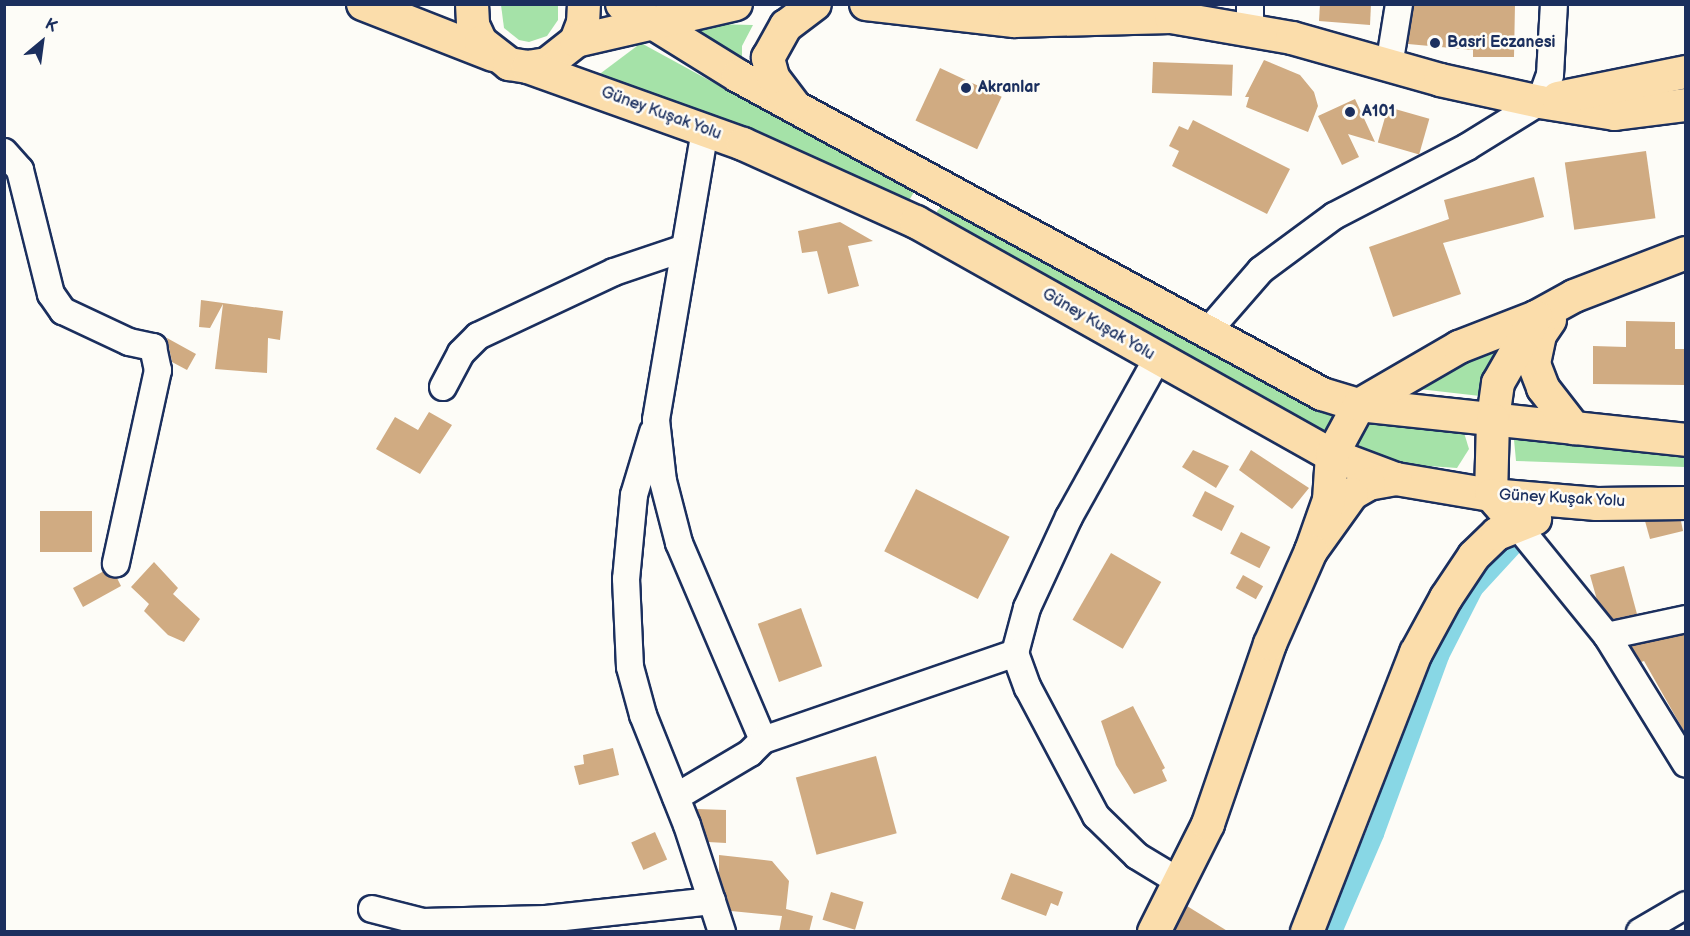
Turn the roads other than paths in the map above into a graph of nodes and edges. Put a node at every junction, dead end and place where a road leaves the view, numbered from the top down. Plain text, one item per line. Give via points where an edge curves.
1 (363, 4) edge
2 (584, 4) edge
3 (622, 4) edge
4 (736, 4) edge
5 (815, 4) edge
6 (866, 4) edge
7 (1399, 4) edge
8 (1554, 4) edge
9 (472, 5) edge
10 (957, 10) edge
11 (1123, 11) edge
12 (1250, 18) edge
13 (653, 23) junction
14 (576, 41) junction
15 (493, 55) junction
16 (1389, 66) junction
17 (528, 67) junction
18 (1686, 72) edge
19 (1540, 102) junction
20 (1686, 105) edge
21 (796, 107) junction
22 (705, 130) junction
23 (4, 152) edge
24 (939, 185) junction
25 (916, 222) junction
26 (682, 249) junction
27 (1686, 253) edge
28 (1574, 296) junction
29 (1536, 317) junction
30 (1209, 331) junction
31 (1157, 359) junction
32 (443, 387) dead end
33 (1359, 405) junction
34 (657, 420) junction
35 (1493, 420) junction
36 (1574, 428) junction
37 (1686, 440) edge
38 (1332, 454) junction
39 (1396, 479) junction
40 (1491, 495) junction
41 (1686, 503) edge
42 (1597, 504) junction
43 (1516, 524) junction
44 (1311, 551) junction
45 (116, 563) dead end
46 (1686, 619) edge
47 (1606, 636) junction
48 (1015, 653) junction
49 (763, 740) junction
50 (1681, 749) edge
51 (676, 797) junction
52 (1180, 882) junction
53 (712, 901) junction
54 (1686, 905) edge
55 (372, 909) dead end
56 (722, 932) edge
57 (1154, 932) edge
58 (1307, 932) edge
59 (1640, 932) edge

1 - 15 main road, Güney Kuşak Yolu
2 - 14 main road via 583,23
3 - 13 main road
4 - 13 main road
5 - 21 main road via 786,26 768,58 773,77
6 - 10 main road
7 - 16 street
8 - 19 street via 1550,75
9 - 15 main road via 477,33
10 - 11 main road via 1014,21
11 - 12 main road via 1171,17
12 - 16 main road
13 - 14 main road
13 - 21 main road
14 - 17 main road via 547,64
15 - 17 main road, Güney Kuşak Yolu via 509,64
16 - 19 main road
17 - 22 main road, Güney Kuşak Yolu
18 - 19 main road
19 - 20 main road via 1615,114
19 - 30 street via 1467,147 1334,216 1261,270
21 - 24 main road
22 - 25 main road, Güney Kuşak Yolu
22 - 26 street
23 - 45 street via 20,170 51,294 63,311 129,342 153,347 158,370
24 - 25 main road
24 - 30 main road
25 - 31 main road, Güney Kuşak Yolu
26 - 32 street via 614,272 478,336 461,353
26 - 34 street
27 - 28 main road
28 - 29 main road
28 - 36 main road via 1540,335 1534,364 1543,388
29 - 33 main road via 1459,347
29 - 35 main road via 1498,383
30 - 33 main road via 1322,393
31 - 38 main road, Güney Kuşak Yolu
31 - 48 street via 1069,517 1027,608
33 - 35 main road
33 - 38 main road
34 - 49 street via 663,481 679,543
34 - 51 street via 634,495 626,579 630,656 643,715
35 - 36 main road
35 - 40 main road
36 - 37 main road
38 - 39 main road, Güney Kuşak Yolu
38 - 44 main road via 1329,500
39 - 40 main road, Güney Kuşak Yolu
39 - 44 main road via 1369,484 1352,494
40 - 42 main road, Güney Kuşak Yolu
40 - 43 main road
41 - 42 main road, Güney Kuşak Yolu
42 - 43 main road
43 - 47 street
43 - 58 main road via 1497,534 1474,556 1416,653
44 - 52 main road via 1270,644 1208,824
46 - 47 street
47 - 50 street
48 - 49 street
48 - 52 street via 1028,688 1096,816 1137,856
49 - 51 street via 750,753
51 - 53 street
52 - 57 main road
53 - 55 street via 546,919 423,922
53 - 56 street
54 - 59 street

